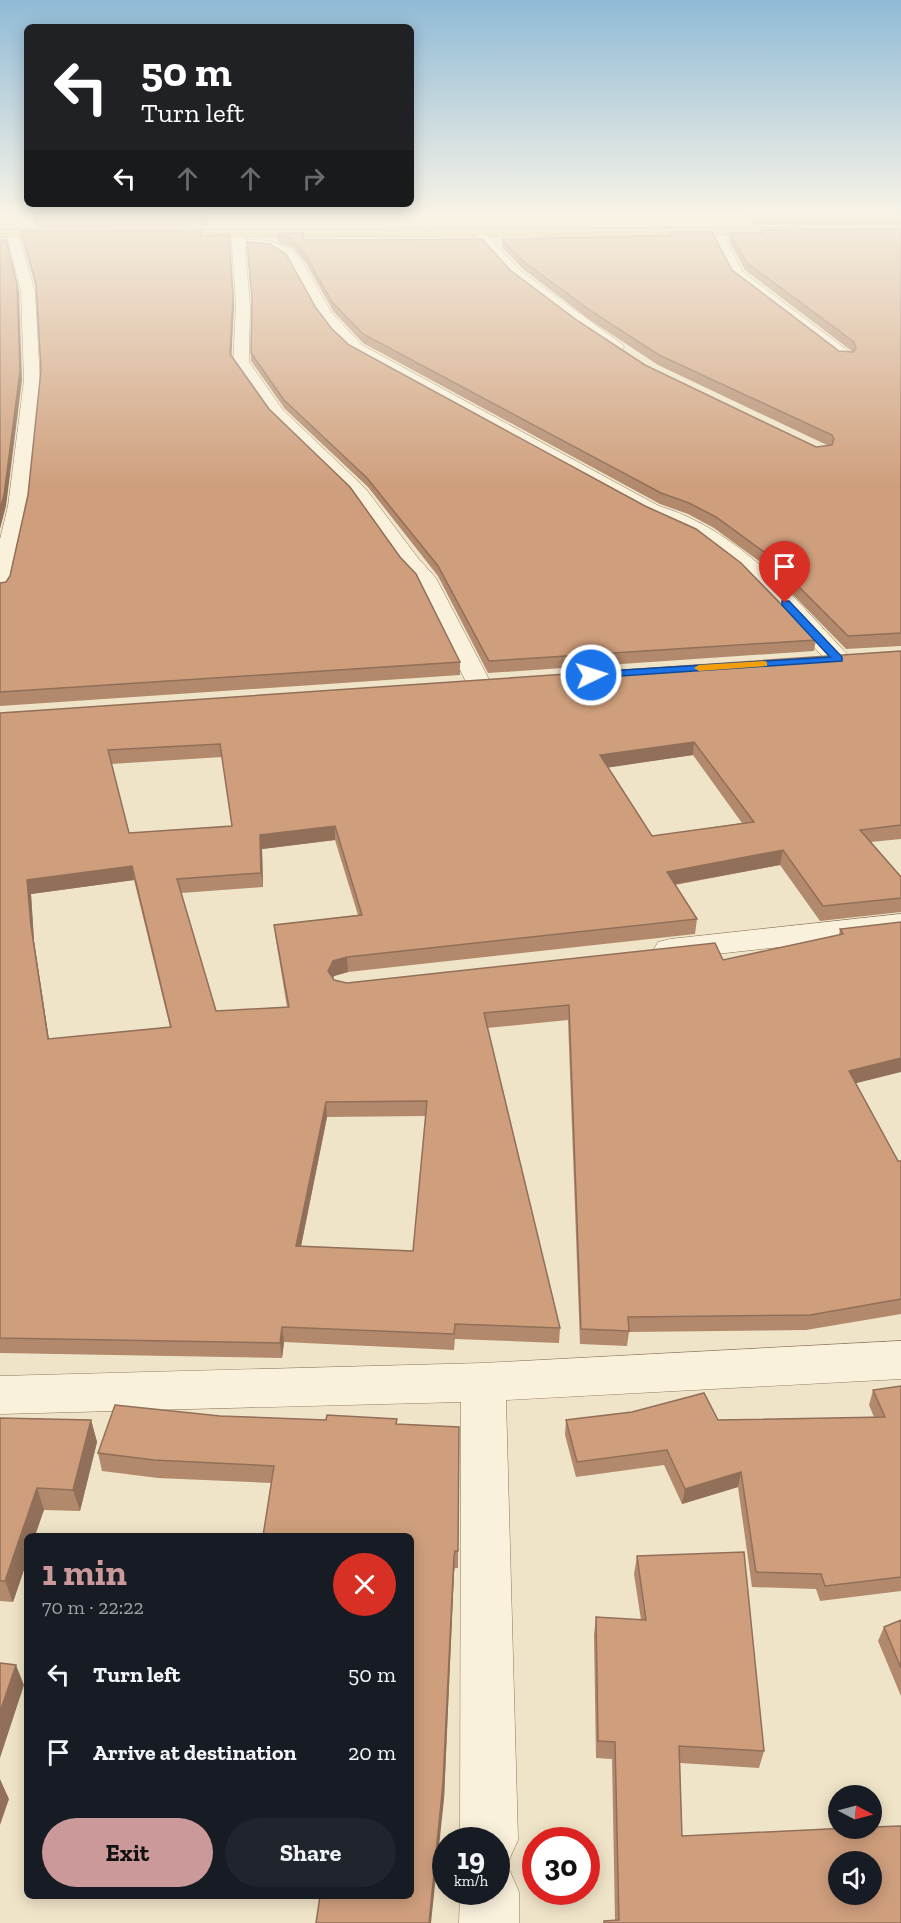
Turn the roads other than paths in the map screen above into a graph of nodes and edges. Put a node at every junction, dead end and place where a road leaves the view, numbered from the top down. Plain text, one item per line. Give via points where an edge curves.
1 (29, 305) edge
2 (243, 305) edge
3 (319, 305) edge
4 (557, 305) edge
5 (778, 305) edge
6 (846, 356) edge
7 (632, 357) edge
8 (0, 587) edge
9 (803, 661) edge
10 (478, 683) edge
11 (901, 924) edge
12 (642, 952) edge
13 (901, 1360) edge
14 (483, 1382) junction
15 (0, 1395) edge
16 (489, 1827) edge
17 (489, 1905) edge
18 (489, 1923) edge

1 - 8 street via 32,380 18,506
2 - 10 street via 241,362 277,414 359,493 428,583
3 - 9 street via 340,335 356,348 652,510 690,524 742,563 849,658
4 - 7 street
5 - 6 street
11 - 12 street
13 - 14 street
14 - 15 street
14 - 16 street
17 - 18 street

